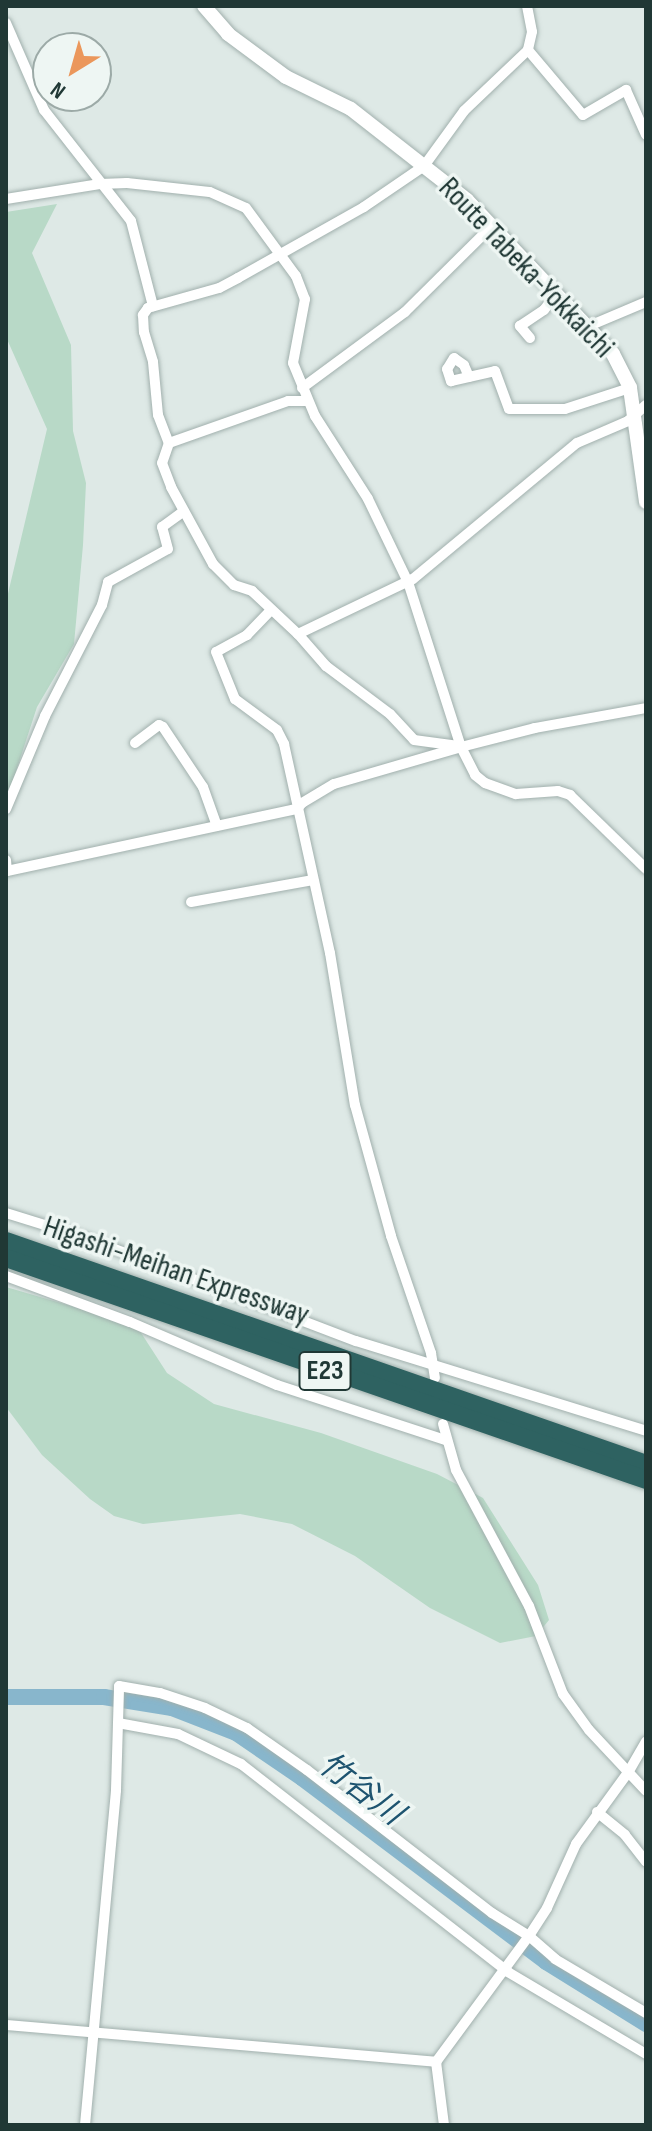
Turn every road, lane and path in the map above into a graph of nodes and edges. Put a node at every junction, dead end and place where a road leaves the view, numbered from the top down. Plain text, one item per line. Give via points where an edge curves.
1 (204, 6) edge
2 (527, 6) edge
3 (6, 23) edge
4 (528, 50) junction
5 (646, 135) edge
6 (424, 166) junction
7 (100, 184) junction
8 (6, 199) edge
9 (492, 226) junction
10 (280, 253) junction
11 (557, 293) junction
12 (646, 302) edge
13 (153, 306) junction
14 (589, 326) junction
15 (530, 338) dead end
16 (469, 377) dead end
17 (302, 388) junction
18 (630, 388) junction
19 (307, 401) junction
20 (640, 410) edge
21 (169, 443) junction
22 (646, 502) edge
23 (184, 511) junction
24 (408, 582) junction
25 (271, 610) junction
26 (298, 634) junction
27 (646, 708) edge
28 (135, 743) dead end
29 (461, 747) junction
30 (6, 809) edge
31 (297, 809) junction
32 (217, 826) junction
33 (6, 860) edge
34 (646, 869) edge
35 (313, 880) junction
36 (191, 902) dead end
37 (6, 1213) edge
38 (6, 1241) edge
39 (6, 1258) edge
40 (6, 1276) edge
41 (433, 1365) junction
42 (435, 1378) dead end
43 (443, 1424) dead end
44 (646, 1431) edge
45 (445, 1440) junction
46 (646, 1464) edge
47 (646, 1480) edge
48 (118, 1721) junction
49 (646, 1742) edge
50 (629, 1771) junction
51 (646, 1791) edge
52 (597, 1812) junction
53 (646, 1862) edge
54 (527, 1938) junction
55 (504, 1966) junction
56 (646, 2013) edge
57 (6, 2025) edge
58 (93, 2031) junction
59 (646, 2054) edge
60 (436, 2062) junction
61 (85, 2125) edge
62 (444, 2125) edge

1 - 6 main road, Route Tabeka-Yokkaichi via 228,34 286,77 351,109
2 - 4 street via 532,32
3 - 7 street via 44,110
4 - 5 street via 583,115 626,90
4 - 6 street via 464,111
6 - 9 main road, Route Tabeka-Yokkaichi
6 - 10 street
7 - 8 street
7 - 10 street via 226,196 246,208
7 - 13 street via 134,227
9 - 11 main road, Route Tabeka-Yokkaichi
9 - 17 street via 405,312
10 - 13 street via 219,288
10 - 17 street via 305,299 293,351
11 - 14 main road, Route Tabeka-Yokkaichi
11 - 15 street via 544,310 520,326
12 - 14 street
13 - 21 street via 143,315 144,332 158,415
14 - 18 main road, Route Tabeka-Yokkaichi via 613,354
16 - 18 street via 495,371 509,409 565,409
17 - 19 street
18 - 20 main road, Route Tabeka-Yokkaichi
19 - 21 street via 288,401
19 - 24 street via 368,499
20 - 22 main road, Route Tabeka-Yokkaichi
20 - 24 street via 628,421 577,443
21 - 23 street via 162,463
23 - 25 street via 213,564
23 - 30 street via 162,527 168,549 108,582
24 - 26 street
24 - 29 street
25 - 26 street
25 - 31 street via 247,635 216,652 235,699 277,730
26 - 29 street via 326,666 390,714 414,740
27 - 29 street
28 - 32 street via 163,727 203,787
29 - 31 street via 334,784
29 - 34 street via 485,783 516,794 570,795
31 - 32 street
31 - 35 street
32 - 33 street via 7,871
35 - 36 street
35 - 41 street via 355,1105
37 - 41 street
38 - 46 highway, Higashi-Meihan Expressway / E23
39 - 47 highway, Higashi-Meihan Expressway / E23
40 - 45 street via 277,1385
41 - 42 street
41 - 44 street
43 - 45 street
45 - 50 street via 464,1487 529,1606 563,1694
48 - 54 street via 119,1689 160,1693 247,1728
48 - 55 street via 178,1734 241,1764
48 - 58 street
49 - 50 street
50 - 51 street
50 - 52 street
52 - 53 street
52 - 54 street
54 - 55 street
54 - 56 street via 595,1987
55 - 59 street
55 - 60 street
57 - 58 street
58 - 60 street
58 - 61 street
60 - 62 street

